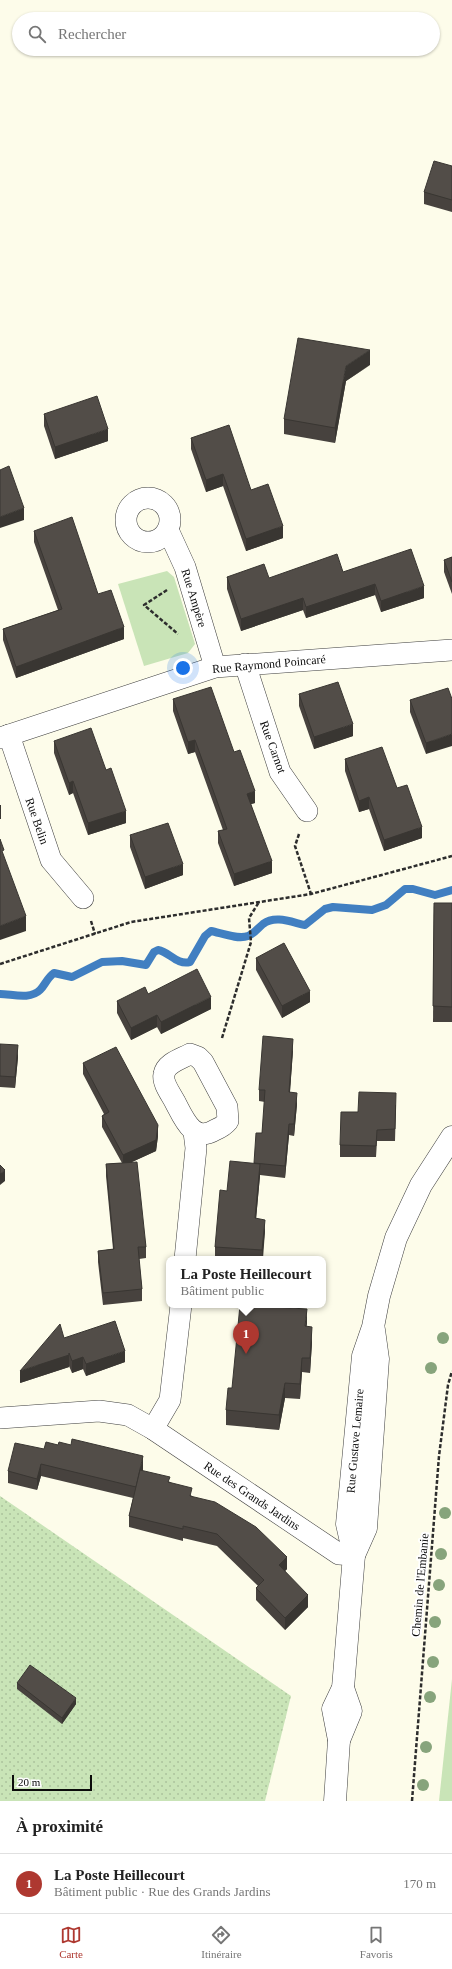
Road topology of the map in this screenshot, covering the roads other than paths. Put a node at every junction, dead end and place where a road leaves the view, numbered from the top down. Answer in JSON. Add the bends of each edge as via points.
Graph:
{"nodes":[{"id":1,"x":168,"y":530,"type":"dead end"},
{"id":2,"x":452,"y":650,"type":"edge"},
{"id":3,"x":212,"y":658,"type":"junction"},
{"id":4,"x":245,"y":664,"type":"junction"},
{"id":5,"x":4,"y":737,"type":"edge"},
{"id":6,"x":307,"y":811,"type":"road end"},
{"id":7,"x":83,"y":898,"type":"dead end"},
{"id":8,"x":194,"y":1132,"type":"dead end"},
{"id":9,"x":452,"y":1137,"type":"edge"},
{"id":10,"x":185,"y":1256,"type":"edge"},
{"id":11,"x":181,"y":1308,"type":"edge"},
{"id":12,"x":0,"y":1418,"type":"edge"},
{"id":13,"x":153,"y":1428,"type":"junction"},
{"id":14,"x":354,"y":1555,"type":"junction"},
{"id":15,"x":335,"y":1801,"type":"edge"}],
"edges":[{"from":1,"to":3,"type":"street","name":"Rue Ampère","via":[[188,577]]},
{"from":2,"to":4,"type":"street","name":"Rue Raymond Poincaré"},
{"from":3,"to":4,"type":"street","name":"Rue Raymond Poincaré"},
{"from":3,"to":5,"type":"street","name":"Rue Raymond Poincaré"},
{"from":4,"to":6,"type":"street","name":"Rue Carnot","via":[[280,772]]},
{"from":5,"to":7,"type":"street","name":"Rue Belin","via":[[50,860]]},
{"from":8,"to":10,"type":"street","via":[[196,1148]]},
{"from":9,"to":14,"type":"street","name":"Rue Gustave Lemaire","via":[[421,1185],[396,1238],[379,1296],[373,1327],[378,1359],[366,1528]]},
{"from":11,"to":13,"type":"street","via":[[170,1400]]},
{"from":12,"to":13,"type":"street","name":"Rue des Grands Jardins","via":[[99,1411],[134,1418]]},
{"from":13,"to":14,"type":"street","name":"Rue des Grands Jardins","via":[[339,1554]]},
{"from":14,"to":15,"type":"street","name":"Rue Gustave Lemaire","via":[[343,1688],[351,1711],[339,1740]]}]}
